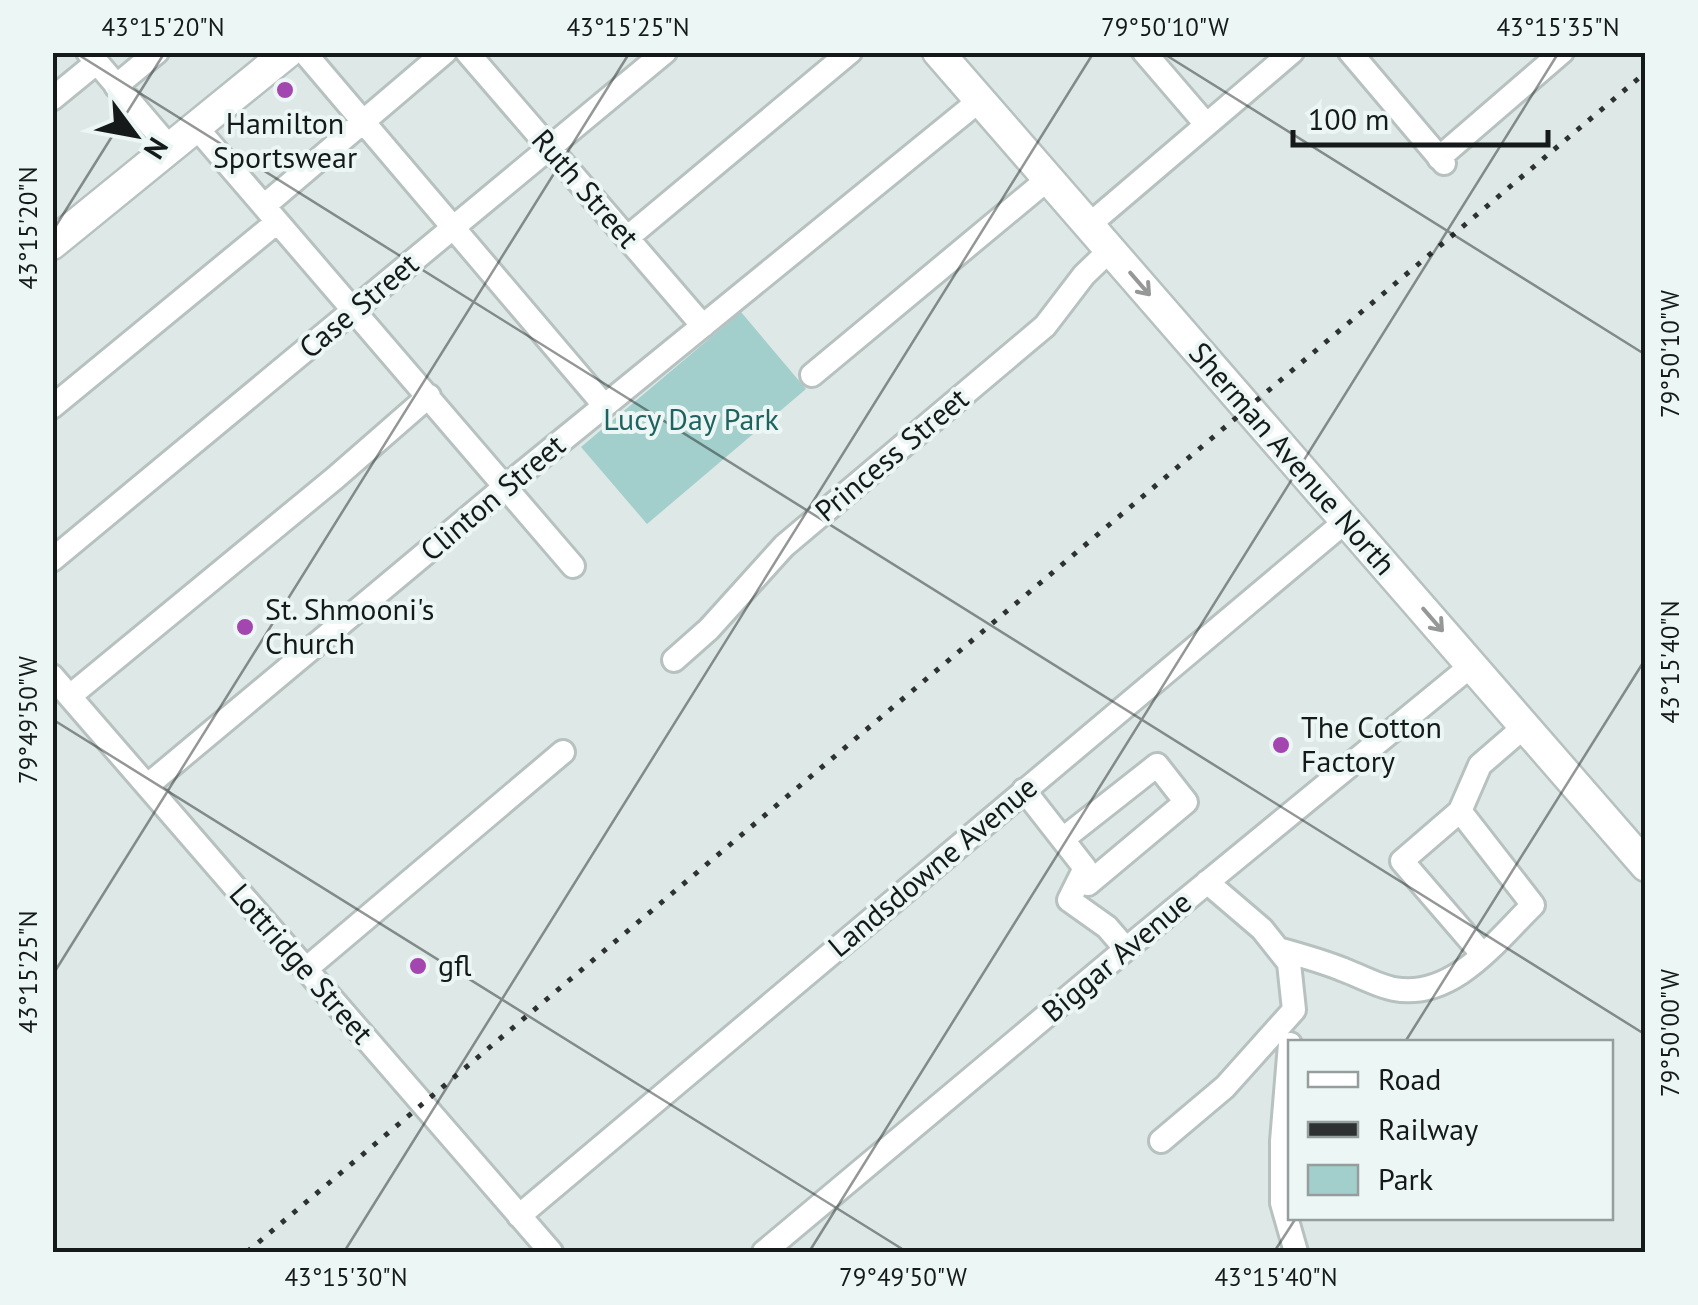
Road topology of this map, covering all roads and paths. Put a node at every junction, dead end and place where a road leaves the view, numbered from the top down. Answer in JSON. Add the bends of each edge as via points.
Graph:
{"nodes":[{"id":1,"x":157,"y":52,"type":"edge"},
{"id":2,"x":288,"y":52,"type":"edge"},
{"id":3,"x":304,"y":52,"type":"edge"},
{"id":4,"x":445,"y":52,"type":"edge"},
{"id":5,"x":665,"y":52,"type":"edge"},
{"id":6,"x":850,"y":52,"type":"edge"},
{"id":7,"x":938,"y":52,"type":"edge"},
{"id":8,"x":1144,"y":52,"type":"edge"},
{"id":9,"x":1292,"y":52,"type":"edge"},
{"id":10,"x":1350,"y":52,"type":"edge"},
{"id":11,"x":1556,"y":54,"type":"edge"},
{"id":12,"x":475,"y":55,"type":"edge"},
{"id":13,"x":92,"y":58,"type":"edge"},
{"id":14,"x":116,"y":86,"type":"junction"},
{"id":15,"x":52,"y":98,"type":"edge"},
{"id":16,"x":980,"y":100,"type":"junction"},
{"id":17,"x":362,"y":122,"type":"junction"},
{"id":18,"x":1205,"y":123,"type":"junction"},
{"id":19,"x":196,"y":126,"type":"junction"},
{"id":20,"x":170,"y":148,"type":"junction"},
{"id":21,"x":549,"y":148,"type":"junction"},
{"id":22,"x":1048,"y":179,"type":"junction"},
{"id":23,"x":271,"y":214,"type":"junction"},
{"id":24,"x":1088,"y":226,"type":"junction"},
{"id":25,"x":453,"y":228,"type":"junction"},
{"id":26,"x":627,"y":238,"type":"junction"},
{"id":27,"x":52,"y":244,"type":"edge"},
{"id":28,"x":1110,"y":250,"type":"junction"},
{"id":29,"x":354,"y":310,"type":"junction"},
{"id":30,"x":702,"y":326,"type":"junction"},
{"id":31,"x":812,"y":375,"type":"dead end"},
{"id":32,"x":429,"y":396,"type":"junction"},
{"id":33,"x":604,"y":405,"type":"junction"},
{"id":34,"x":52,"y":407,"type":"edge"},
{"id":35,"x":506,"y":486,"type":"junction"},
{"id":36,"x":1347,"y":520,"type":"junction"},
{"id":37,"x":52,"y":560,"type":"edge"},
{"id":38,"x":573,"y":566,"type":"dead end"},
{"id":39,"x":674,"y":660,"type":"dead end"},
{"id":40,"x":1472,"y":665,"type":"junction"},
{"id":41,"x":58,"y":685,"type":"edge"},
{"id":42,"x":1525,"y":726,"type":"junction"},
{"id":43,"x":563,"y":752,"type":"dead end"},
{"id":44,"x":148,"y":785,"type":"junction"},
{"id":45,"x":1024,"y":790,"type":"junction"},
{"id":46,"x":1460,"y":811,"type":"junction"},
{"id":47,"x":1063,"y":839,"type":"junction"},
{"id":48,"x":1646,"y":866,"type":"edge"},
{"id":49,"x":1078,"y":882,"type":"junction"},
{"id":50,"x":1207,"y":882,"type":"junction"},
{"id":51,"x":1278,"y":948,"type":"junction"},
{"id":52,"x":1126,"y":949,"type":"junction"},
{"id":53,"x":1482,"y":955,"type":"junction"},
{"id":54,"x":306,"y":969,"type":"junction"},
{"id":55,"x":1294,"y":1010,"type":"junction"},
{"id":56,"x":1290,"y":1040,"type":"edge"},
{"id":57,"x":1288,"y":1068,"type":"edge"},
{"id":58,"x":1161,"y":1141,"type":"dead end"},
{"id":59,"x":520,"y":1216,"type":"junction"},
{"id":60,"x":551,"y":1252,"type":"edge"},
{"id":61,"x":764,"y":1252,"type":"edge"},
{"id":62,"x":1296,"y":1252,"type":"edge"}],
"edges":[{"from":1,"to":14,"type":"street"},
{"from":2,"to":19,"type":"main road"},
{"from":3,"to":17,"type":"street"},
{"from":4,"to":17,"type":"street"},
{"from":5,"to":21,"type":"street","name":"Case Street"},
{"from":6,"to":26,"type":"street"},
{"from":7,"to":16,"type":"main road","name":"Sherman Avenue North"},
{"from":8,"to":18,"type":"street"},
{"from":9,"to":18,"type":"street"},
{"from":10,"to":11,"type":"street","via":[[1441,161]]},
{"from":12,"to":21,"type":"street","name":"Ruth Street"},
{"from":13,"to":14,"type":"street"},
{"from":13,"to":15,"type":"street"},
{"from":14,"to":20,"type":"street"},
{"from":16,"to":22,"type":"main road","name":"Sherman Avenue North"},
{"from":16,"to":30,"type":"street","name":"Clinton Street"},
{"from":17,"to":23,"type":"street"},
{"from":17,"to":25,"type":"street"},
{"from":18,"to":24,"type":"street"},
{"from":19,"to":20,"type":"main road"},
{"from":19,"to":23,"type":"street"},
{"from":20,"to":27,"type":"main road"},
{"from":21,"to":25,"type":"street","name":"Case Street"},
{"from":21,"to":26,"type":"street","name":"Ruth Street"},
{"from":22,"to":24,"type":"main road","name":"Sherman Avenue North"},
{"from":22,"to":31,"type":"street"},
{"from":23,"to":29,"type":"street"},
{"from":23,"to":34,"type":"street"},
{"from":24,"to":28,"type":"main road","name":"Sherman Avenue North"},
{"from":25,"to":29,"type":"street","name":"Case Street"},
{"from":25,"to":33,"type":"street"},
{"from":26,"to":30,"type":"street","name":"Ruth Street"},
{"from":28,"to":36,"type":"main road","name":"Sherman Avenue North","one_way":true},
{"from":28,"to":39,"type":"street","name":"Princess Street","via":[[1046,326],[784,546]]},
{"from":29,"to":32,"type":"street"},
{"from":29,"to":37,"type":"street","name":"Case Street"},
{"from":30,"to":33,"type":"street","name":"Clinton Street"},
{"from":32,"to":35,"type":"street"},
{"from":32,"to":41,"type":"street","via":[[335,478]]},
{"from":33,"to":35,"type":"street","name":"Clinton Street"},
{"from":35,"to":38,"type":"street"},
{"from":35,"to":44,"type":"street","name":"Clinton Street"},
{"from":36,"to":40,"type":"main road","name":"Sherman Avenue North","one_way":true},
{"from":36,"to":45,"type":"street","name":"Landsdowne Avenue"},
{"from":40,"to":42,"type":"main road","name":"Sherman Avenue North"},
{"from":40,"to":50,"type":"street","name":"Biggar Avenue"},
{"from":41,"to":44,"type":"street","name":"Lottridge Street"},
{"from":42,"to":46,"type":"street","via":[[1480,765]]},
{"from":42,"to":48,"type":"main road","name":"Sherman Avenue North"},
{"from":43,"to":54,"type":"street"},
{"from":44,"to":54,"type":"street","name":"Lottridge Street"},
{"from":45,"to":47,"type":"street"},
{"from":45,"to":59,"type":"street","name":"Landsdowne Avenue"},
{"from":46,"to":53,"type":"street","via":[[1533,904]]},
{"from":46,"to":53,"type":"street","via":[[1402,861]]},
{"from":47,"to":49,"type":"street","via":[[1085,868]]},
{"from":47,"to":49,"type":"street","via":[[1157,765],[1186,802],[1088,884]]},
{"from":49,"to":52,"type":"street","via":[[1069,900]]},
{"from":50,"to":51,"type":"street"},
{"from":50,"to":52,"type":"street","name":"Biggar Avenue"},
{"from":51,"to":53,"type":"street","via":[[1393,989],[1415,990],[1444,984]]},
{"from":51,"to":55,"type":"street","via":[[1289,964]]},
{"from":52,"to":61,"type":"street","name":"Biggar Avenue"},
{"from":54,"to":59,"type":"street","name":"Lottridge Street"},
{"from":55,"to":56,"type":"street"},
{"from":55,"to":58,"type":"street","via":[[1225,1087]]},
{"from":57,"to":62,"type":"street","via":[[1282,1203]]},
{"from":59,"to":60,"type":"street","name":"Lottridge Street"}]}
